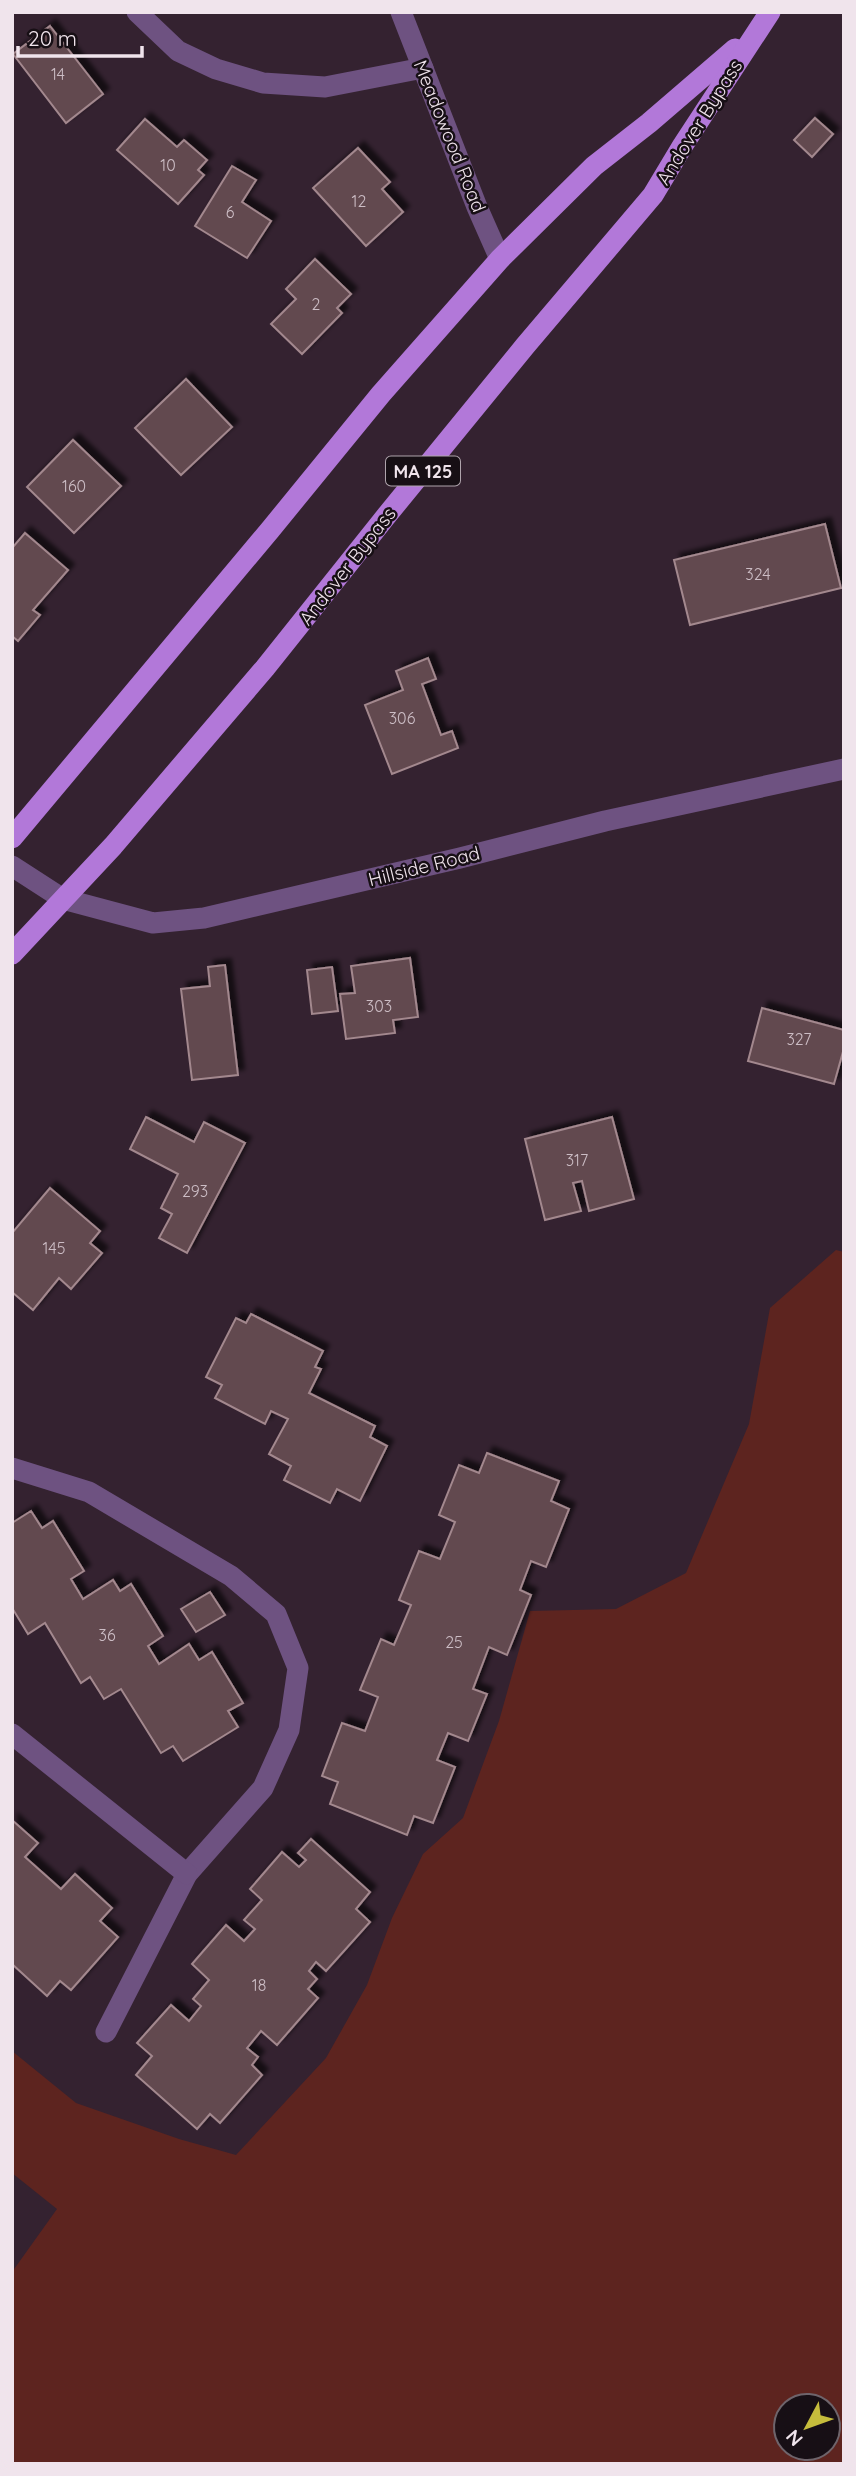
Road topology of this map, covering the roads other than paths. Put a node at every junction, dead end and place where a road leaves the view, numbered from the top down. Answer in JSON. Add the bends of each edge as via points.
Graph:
{"nodes":[{"id":1,"x":137,"y":12,"type":"edge"},
{"id":2,"x":401,"y":12,"type":"edge"},
{"id":3,"x":765,"y":19,"type":"edge"},
{"id":4,"x":423,"y":68,"type":"junction"},
{"id":5,"x":500,"y":259,"type":"junction"},
{"id":6,"x":844,"y":769,"type":"edge"},
{"id":7,"x":12,"y":838,"type":"edge"},
{"id":8,"x":12,"y":866,"type":"edge"},
{"id":9,"x":63,"y":899,"type":"junction"},
{"id":10,"x":12,"y":954,"type":"edge"},
{"id":11,"x":12,"y":1468,"type":"edge"},
{"id":12,"x":12,"y":1734,"type":"edge"},
{"id":13,"x":187,"y":1874,"type":"junction"},
{"id":14,"x":106,"y":2032,"type":"dead end"}],
"edges":[{"from":1,"to":4,"type":"street","via":[[178,51],[263,83],[325,87]]},
{"from":2,"to":4,"type":"street","name":"Meadowood Road"},
{"from":3,"to":5,"type":"main road","name":"Andover Bypass","number":"MA 125","via":[[659,115],[594,166]]},
{"from":3,"to":9,"type":"main road","name":"Andover Bypass","number":"MA 125","via":[[653,195],[525,345],[265,668]]},
{"from":4,"to":5,"type":"street","name":"Meadowood Road"},
{"from":5,"to":7,"type":"main road","name":"Andover Bypass","number":"MA 125","via":[[381,394]]},
{"from":6,"to":9,"type":"street","name":"Hillside Road","via":[[204,918],[153,923]]},
{"from":8,"to":9,"type":"street","name":"Hillside Road"},
{"from":9,"to":10,"type":"main road","name":"Andover Bypass","number":"MA 125"},
{"from":11,"to":13,"type":"street","via":[[89,1492],[231,1576],[276,1614],[298,1668],[289,1730],[262,1788]]},
{"from":12,"to":13,"type":"street"},
{"from":13,"to":14,"type":"street"}]}
